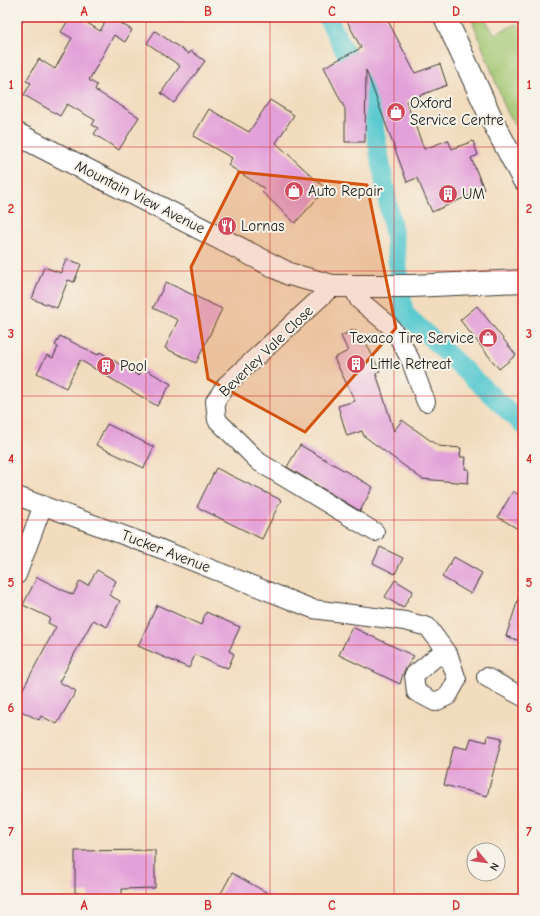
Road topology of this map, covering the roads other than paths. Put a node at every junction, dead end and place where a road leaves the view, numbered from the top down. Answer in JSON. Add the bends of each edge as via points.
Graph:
{"nodes":[{"id":1,"x":445,"y":17,"type":"edge"},
{"id":2,"x":17,"y":134,"type":"edge"},
{"id":3,"x":523,"y":178,"type":"edge"},
{"id":4,"x":523,"y":281,"type":"edge"},
{"id":5,"x":343,"y":286,"type":"junction"},
{"id":6,"x":426,"y":402,"type":"dead end"},
{"id":7,"x":17,"y":496,"type":"edge"},
{"id":8,"x":43,"y":505,"type":"junction"},
{"id":9,"x":375,"y":532,"type":"dead end"},
{"id":10,"x":17,"y":575,"type":"edge"},
{"id":11,"x":449,"y":656,"type":"dead end"},
{"id":12,"x":486,"y":676,"type":"dead end"},
{"id":13,"x":523,"y":697,"type":"edge"}],
"edges":[{"from":1,"to":3,"type":"main road","via":[[493,122]]},
{"from":2,"to":5,"type":"main road","name":"Mountain View Avenue","via":[[289,274]]},
{"from":4,"to":5,"type":"main road","name":"Mountain View Avenue"},
{"from":5,"to":6,"type":"street","via":[[388,325],[400,340]]},
{"from":5,"to":9,"type":"street","name":"Beverley Vale Close","via":[[227,384],[215,401],[216,420],[259,462]]},
{"from":7,"to":8,"type":"street","name":"Tucker Avenue"},
{"from":8,"to":10,"type":"street"},
{"from":8,"to":11,"type":"street","name":"Tucker Avenue","via":[[313,609],[405,621],[428,627]]},
{"from":12,"to":13,"type":"street"}]}
